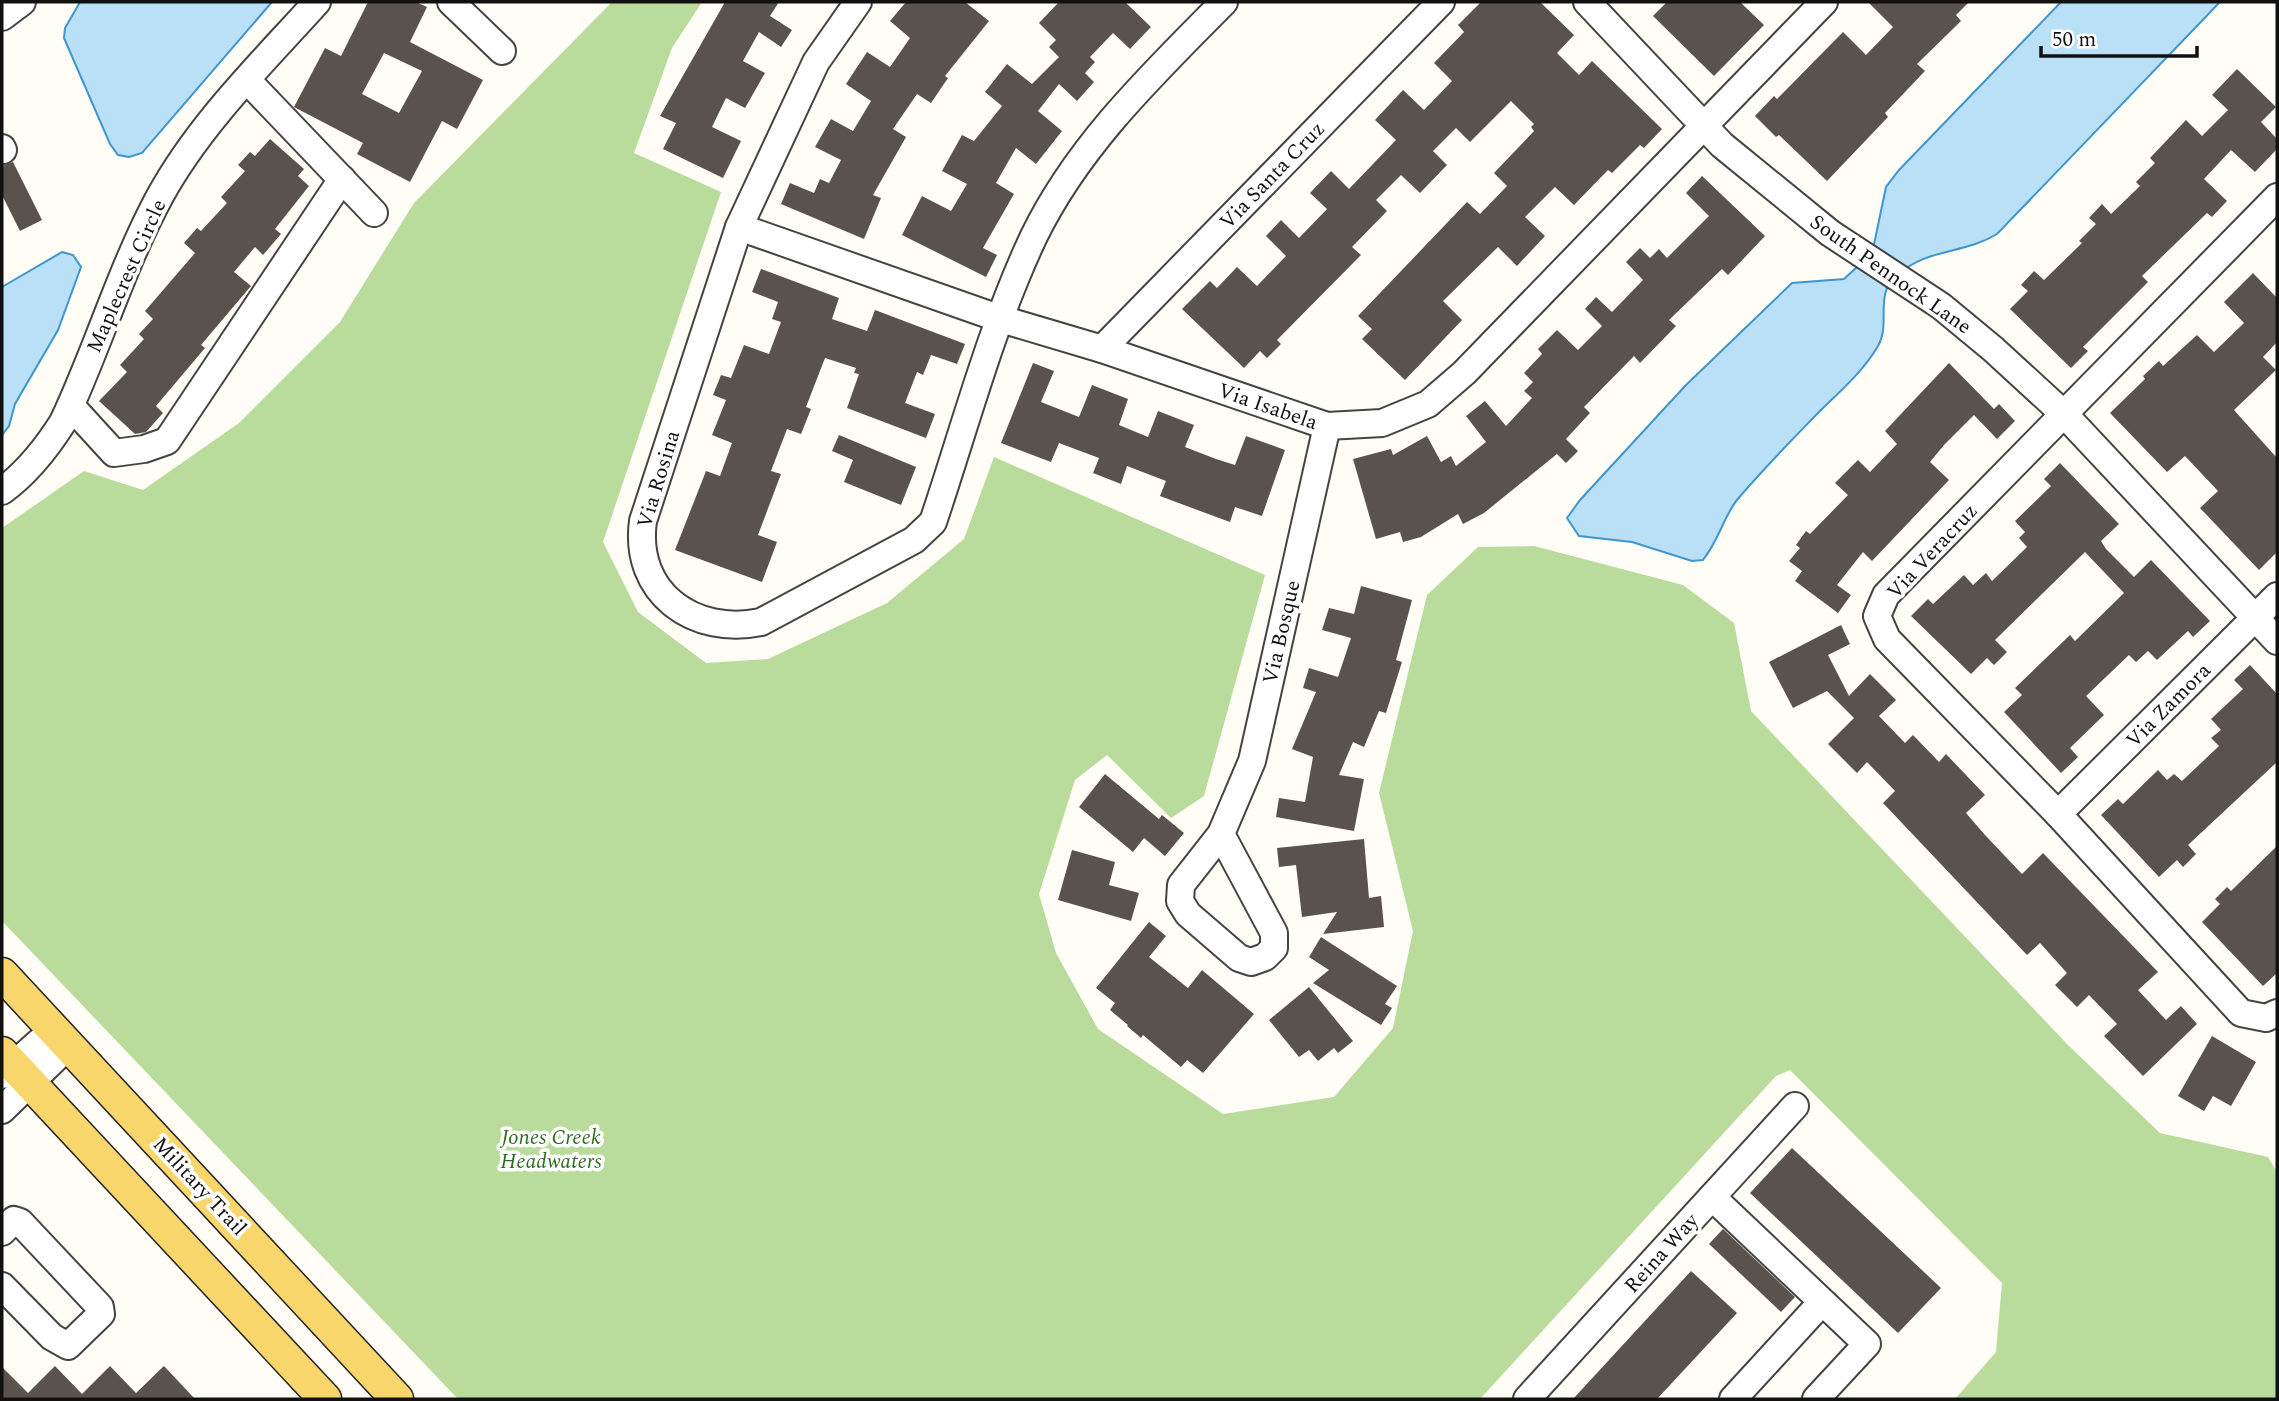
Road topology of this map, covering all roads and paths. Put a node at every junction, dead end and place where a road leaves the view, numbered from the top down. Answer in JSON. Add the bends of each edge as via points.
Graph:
{"nodes":[{"id":1,"x":22,"y":2,"type":"edge"},
{"id":2,"x":317,"y":2,"type":"edge"},
{"id":3,"x":451,"y":2,"type":"edge"},
{"id":4,"x":858,"y":2,"type":"edge"},
{"id":5,"x":1224,"y":2,"type":"edge"},
{"id":6,"x":1441,"y":2,"type":"edge"},
{"id":7,"x":1587,"y":2,"type":"edge"},
{"id":8,"x":1824,"y":2,"type":"edge"},
{"id":9,"x":2,"y":17,"type":"edge"},
{"id":10,"x":502,"y":51,"type":"dead end"},
{"id":11,"x":247,"y":79,"type":"junction"},
{"id":12,"x":1703,"y":125,"type":"junction"},
{"id":13,"x":342,"y":179,"type":"junction"},
{"id":14,"x":2277,"y":197,"type":"edge"},
{"id":15,"x":374,"y":213,"type":"dead end"},
{"id":16,"x":739,"y":227,"type":"junction"},
{"id":17,"x":1001,"y":319,"type":"junction"},
{"id":18,"x":1102,"y":349,"type":"junction"},
{"id":19,"x":71,"y":406,"type":"junction"},
{"id":20,"x":2065,"y":415,"type":"junction"},
{"id":21,"x":1327,"y":426,"type":"junction"},
{"id":22,"x":2,"y":491,"type":"edge"},
{"id":23,"x":2277,"y":596,"type":"edge"},
{"id":24,"x":2256,"y":618,"type":"junction"},
{"id":25,"x":2277,"y":641,"type":"edge"},
{"id":26,"x":2058,"y":814,"type":"junction"},
{"id":27,"x":1221,"y":834,"type":"junction"},
{"id":28,"x":2,"y":974,"type":"edge"},
{"id":29,"x":2277,"y":1013,"type":"edge"},
{"id":30,"x":61,"y":1037,"type":"junction"},
{"id":31,"x":12,"y":1069,"type":"edge"},
{"id":32,"x":1795,"y":1106,"type":"dead end"},
{"id":33,"x":2,"y":1110,"type":"edge"},
{"id":34,"x":1712,"y":1197,"type":"junction"},
{"id":35,"x":2,"y":1232,"type":"edge"},
{"id":36,"x":2,"y":1286,"type":"edge"},
{"id":37,"x":1822,"y":1302,"type":"junction"},
{"id":38,"x":325,"y":1399,"type":"edge"},
{"id":39,"x":397,"y":1399,"type":"edge"},
{"id":40,"x":1527,"y":1399,"type":"edge"},
{"id":41,"x":1733,"y":1399,"type":"edge"},
{"id":42,"x":1816,"y":1399,"type":"edge"}],
"edges":[{"from":1,"to":9,"type":"street"},
{"from":2,"to":11,"type":"street","name":"Maplecrest Circle"},
{"from":3,"to":10,"type":"street"},
{"from":4,"to":16,"type":"street","name":"Via Rosina","via":[[816,62]]},
{"from":5,"to":17,"type":"street","via":[[1114,114],[1065,183],[1034,236]]},
{"from":6,"to":18,"type":"street","name":"Via Santa Cruz"},
{"from":7,"to":12,"type":"street","name":"South Pennock Lane"},
{"from":8,"to":12,"type":"street","name":"Via Isabela"},
{"from":11,"to":13,"type":"street"},
{"from":11,"to":19,"type":"street","name":"Maplecrest Circle","via":[[212,120],[161,196],[134,248]]},
{"from":12,"to":20,"type":"street","name":"South Pennock Lane","via":[[1830,233],[1941,306]]},
{"from":12,"to":21,"type":"street","name":"Via Isabela","via":[[1464,373],[1428,404],[1381,423]]},
{"from":13,"to":15,"type":"street"},
{"from":13,"to":19,"type":"street","via":[[167,441],[114,453]]},
{"from":14,"to":20,"type":"street","name":"Via Veracruz"},
{"from":16,"to":17,"type":"street","name":"Via Isabela"},
{"from":16,"to":17,"type":"street","name":"Via Rosina","via":[[643,521],[640,544],[653,580],[679,609],[708,624],[738,627],[761,622],[914,540],[933,522]]},
{"from":17,"to":18,"type":"street","name":"Via Isabela"},
{"from":18,"to":21,"type":"street","name":"Via Isabela"},
{"from":19,"to":22,"type":"street","name":"Maplecrest Circle","via":[[47,447]]},
{"from":20,"to":24,"type":"street","name":"South Pennock Lane"},
{"from":20,"to":26,"type":"street","name":"Via Veracruz","via":[[1886,595],[1877,616],[1886,639]]},
{"from":21,"to":27,"type":"street","name":"Via Bosque","via":[[1252,761]]},
{"from":23,"to":24,"type":"street","name":"Via Zamora"},
{"from":24,"to":25,"type":"street","name":"South Pennock Lane"},
{"from":24,"to":26,"type":"street","name":"Via Zamora"},
{"from":26,"to":29,"type":"street","name":"Via Veracruz","via":[[2241,1013],[2266,1018]]},
{"from":27,"to":27,"type":"street","name":"Via Bosque","via":[[1181,885],[1180,901],[1188,914],[1239,958],[1251,962],[1274,948],[1274,933]]},
{"from":28,"to":30,"type":"main road","name":"Military Trail"},
{"from":30,"to":31,"type":"street"},
{"from":30,"to":39,"type":"main road","name":"Military Trail"},
{"from":31,"to":33,"type":"street"},
{"from":31,"to":38,"type":"main road"},
{"from":32,"to":34,"type":"street","name":"Reina Way"},
{"from":34,"to":37,"type":"street"},
{"from":34,"to":40,"type":"street","name":"Reina Way"},
{"from":35,"to":36,"type":"street","via":[[14,1220],[20,1222],[100,1307],[101,1314],[68,1346],[52,1337]]},
{"from":37,"to":41,"type":"street"},
{"from":37,"to":42,"type":"street","via":[[1867,1344]]}]}
